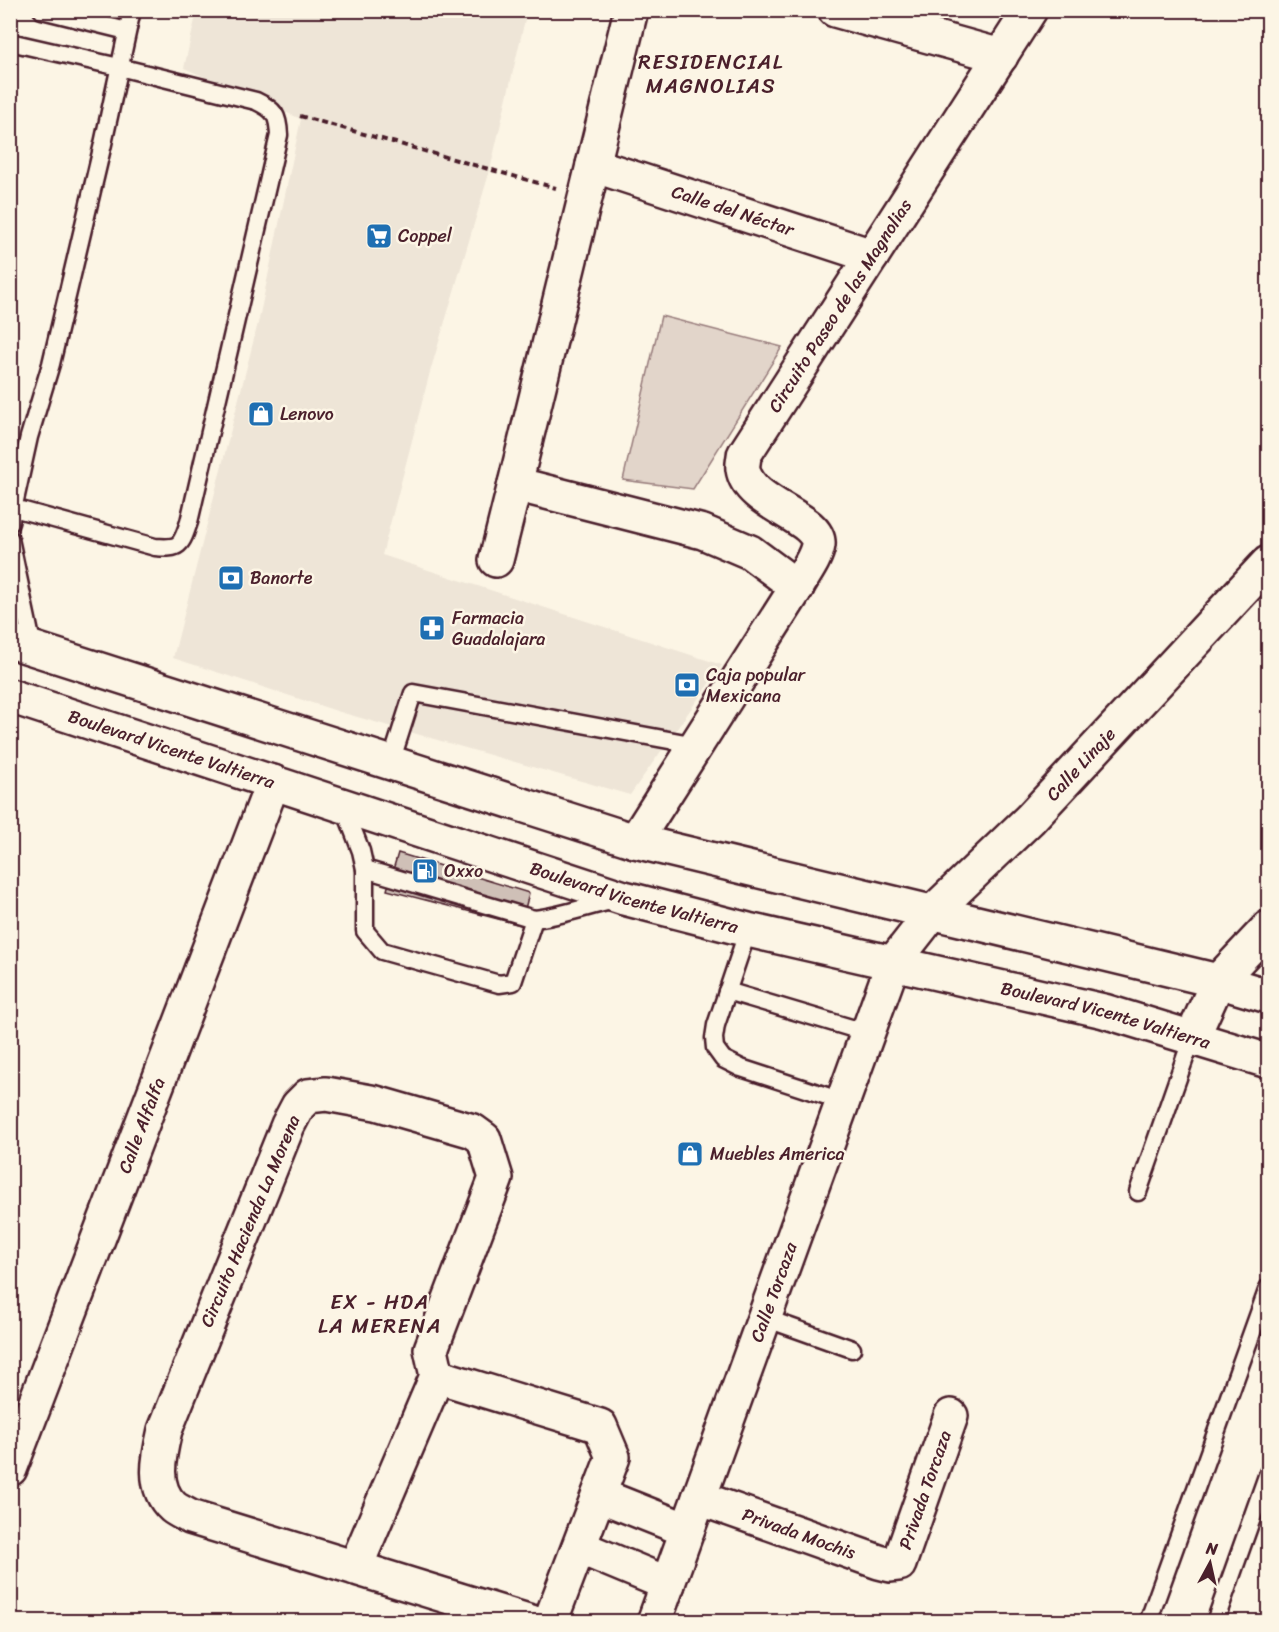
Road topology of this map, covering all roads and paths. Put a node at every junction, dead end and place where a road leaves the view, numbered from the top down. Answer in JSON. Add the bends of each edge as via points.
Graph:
{"nodes":[{"id":1,"x":42,"y":10,"type":"edge"},
{"id":2,"x":132,"y":10,"type":"edge"},
{"id":3,"x":631,"y":10,"type":"edge"},
{"id":4,"x":835,"y":10,"type":"edge"},
{"id":5,"x":1030,"y":10,"type":"edge"},
{"id":6,"x":127,"y":31,"type":"junction"},
{"id":7,"x":10,"y":42,"type":"edge"},
{"id":8,"x":1001,"y":56,"type":"junction"},
{"id":9,"x":119,"y":67,"type":"junction"},
{"id":10,"x":269,"y":108,"type":"junction"},
{"id":11,"x":593,"y":165,"type":"junction"},
{"id":12,"x":585,"y":196,"type":"junction"},
{"id":13,"x":872,"y":256,"type":"junction"},
{"id":14,"x":515,"y":484,"type":"junction"},
{"id":15,"x":12,"y":512,"type":"edge"},
{"id":16,"x":10,"y":539,"type":"edge"},
{"id":17,"x":496,"y":560,"type":"dead end"},
{"id":18,"x":1269,"y":563,"type":"edge"},
{"id":19,"x":797,"y":587,"type":"junction"},
{"id":20,"x":22,"y":644,"type":"edge"},
{"id":21,"x":10,"y":696,"type":"edge"},
{"id":22,"x":696,"y":745,"type":"junction"},
{"id":23,"x":392,"y":762,"type":"junction"},
{"id":24,"x":273,"y":782,"type":"junction"},
{"id":25,"x":344,"y":806,"type":"junction"},
{"id":26,"x":635,"y":841,"type":"junction"},
{"id":27,"x":365,"y":869,"type":"junction"},
{"id":28,"x":624,"y":898,"type":"junction"},
{"id":29,"x":933,"y":912,"type":"junction"},
{"id":30,"x":534,"y":919,"type":"junction"},
{"id":31,"x":1269,"y":928,"type":"edge"},
{"id":32,"x":748,"y":930,"type":"junction"},
{"id":33,"x":893,"y":963,"type":"junction"},
{"id":34,"x":1218,"y":981,"type":"junction"},
{"id":35,"x":728,"y":991,"type":"junction"},
{"id":36,"x":1269,"y":996,"type":"edge"},
{"id":37,"x":868,"y":1034,"type":"junction"},
{"id":38,"x":1192,"y":1038,"type":"junction"},
{"id":39,"x":1269,"y":1062,"type":"edge"},
{"id":40,"x":842,"y":1101,"type":"dead end"},
{"id":41,"x":1138,"y":1192,"type":"dead end"},
{"id":42,"x":1269,"y":1288,"type":"edge"},
{"id":43,"x":765,"y":1318,"type":"junction"},
{"id":44,"x":852,"y":1349,"type":"dead end"},
{"id":45,"x":436,"y":1376,"type":"junction"},
{"id":46,"x":951,"y":1416,"type":"dead end"},
{"id":47,"x":10,"y":1469,"type":"edge"},
{"id":48,"x":1269,"y":1473,"type":"edge"},
{"id":49,"x":599,"y":1495,"type":"junction"},
{"id":50,"x":699,"y":1498,"type":"junction"},
{"id":51,"x":687,"y":1530,"type":"junction"},
{"id":52,"x":579,"y":1547,"type":"junction"},
{"id":53,"x":899,"y":1564,"type":"joint"},
{"id":54,"x":355,"y":1568,"type":"junction"},
{"id":55,"x":668,"y":1584,"type":"junction"},
{"id":56,"x":531,"y":1622,"type":"edge"},
{"id":57,"x":550,"y":1622,"type":"edge"},
{"id":58,"x":654,"y":1622,"type":"edge"},
{"id":59,"x":1148,"y":1622,"type":"edge"},
{"id":60,"x":1215,"y":1622,"type":"edge"}],
"edges":[{"from":1,"to":6,"type":"lane"},
{"from":2,"to":6,"type":"lane"},
{"from":3,"to":11,"type":"street"},
{"from":4,"to":8,"type":"street"},
{"from":5,"to":8,"type":"street","name":"Circuito Paseo de las Magnolias"},
{"from":6,"to":9,"type":"lane"},
{"from":7,"to":9,"type":"lane"},
{"from":8,"to":13,"type":"street","name":"Circuito Paseo de las Magnolias"},
{"from":9,"to":10,"type":"lane","via":[[256,101]]},
{"from":9,"to":15,"type":"lane","via":[[51,364]]},
{"from":10,"to":12,"type":"path"},
{"from":10,"to":15,"type":"lane","via":[[278,119],[279,135],[184,539],[179,546],[155,547]]},
{"from":11,"to":12,"type":"street"},
{"from":11,"to":13,"type":"street","name":"Calle del Néctar"},
{"from":12,"to":14,"type":"street"},
{"from":13,"to":19,"type":"street","name":"Circuito Paseo de las Magnolias","via":[[744,455],[743,469],[762,497],[811,527],[817,536],[815,554]]},
{"from":14,"to":17,"type":"street"},
{"from":14,"to":19,"type":"street","via":[[703,532],[750,552]]},
{"from":16,"to":20,"type":"lane"},
{"from":18,"to":29,"type":"street","name":"Calle Linaje","via":[[1030,819]]},
{"from":19,"to":22,"type":"street","name":"Circuito Paseo de las Magnolias"},
{"from":20,"to":23,"type":"street"},
{"from":21,"to":24,"type":"street","name":"Boulevard Vicente Valtierra"},
{"from":22,"to":23,"type":"lane","via":[[413,693]]},
{"from":22,"to":26,"type":"street","name":"Circuito Paseo de las Magnolias"},
{"from":23,"to":26,"type":"street"},
{"from":24,"to":25,"type":"street","name":"Boulevard Vicente Valtierra"},
{"from":24,"to":47,"type":"street","name":"Calle Alfalfa"},
{"from":25,"to":27,"type":"lane"},
{"from":25,"to":28,"type":"street","name":"Boulevard Vicente Valtierra"},
{"from":26,"to":29,"type":"street"},
{"from":27,"to":30,"type":"lane"},
{"from":27,"to":30,"type":"lane","via":[[365,931],[382,951],[499,984],[513,982]]},
{"from":28,"to":30,"type":"lane"},
{"from":28,"to":32,"type":"street","name":"Boulevard Vicente Valtierra"},
{"from":29,"to":33,"type":"street","name":"Calle Linaje"},
{"from":29,"to":34,"type":"street"},
{"from":31,"to":34,"type":"street"},
{"from":32,"to":33,"type":"street","name":"Boulevard Vicente Valtierra"},
{"from":32,"to":35,"type":"lane"},
{"from":33,"to":37,"type":"street","name":"Calle Torcaza"},
{"from":33,"to":38,"type":"street","name":"Boulevard Vicente Valtierra","via":[[1104,1011]]},
{"from":34,"to":36,"type":"street"},
{"from":34,"to":38,"type":"street"},
{"from":35,"to":37,"type":"lane"},
{"from":35,"to":40,"type":"lane","via":[[714,1038],[723,1059]]},
{"from":37,"to":43,"type":"street","name":"Calle Torcaza"},
{"from":38,"to":39,"type":"street","name":"Boulevard Vicente Valtierra"},
{"from":38,"to":41,"type":"lane"},
{"from":42,"to":59,"type":"lane"},
{"from":43,"to":44,"type":"lane"},
{"from":43,"to":50,"type":"street","name":"Calle Torcaza"},
{"from":45,"to":49,"type":"street","via":[[600,1426],[613,1457]]},
{"from":45,"to":54,"type":"street"},
{"from":45,"to":54,"type":"street","name":"Circuito Hacienda La Morena","via":[[431,1349],[496,1178],[484,1139],[461,1127],[376,1103],[326,1094],[308,1096],[288,1125],[165,1430],[159,1485],[173,1507],[190,1517]]},
{"from":46,"to":53,"type":"street","name":"Privada Torcaza"},
{"from":48,"to":60,"type":"lane"},
{"from":49,"to":51,"type":"street"},
{"from":49,"to":52,"type":"street"},
{"from":50,"to":51,"type":"street","name":"Calle Torcaza"},
{"from":50,"to":53,"type":"street","name":"Privada Mochis","via":[[879,1562]]},
{"from":51,"to":55,"type":"street","name":"Calle Torcaza"},
{"from":52,"to":55,"type":"street"},
{"from":52,"to":57,"type":"street"},
{"from":54,"to":56,"type":"street","name":"Circuito Hacienda La Morena"},
{"from":55,"to":58,"type":"street","name":"Calle Torcaza"}]}
